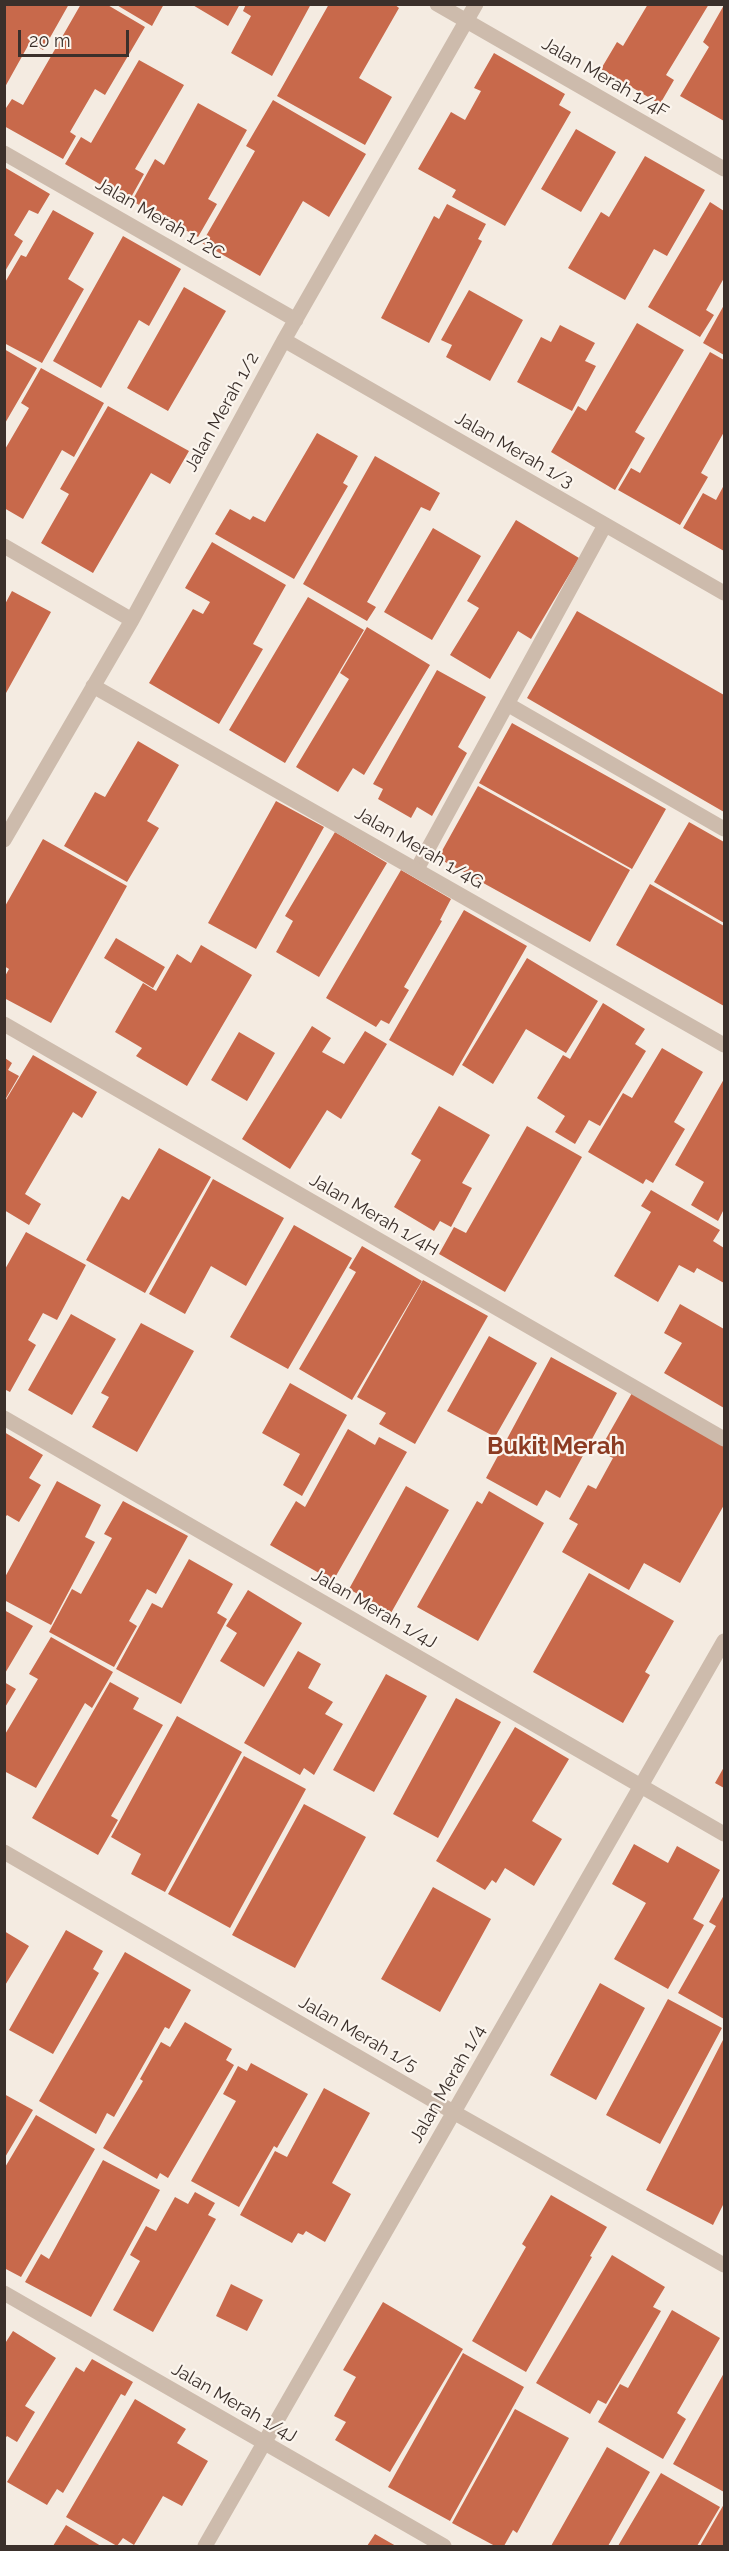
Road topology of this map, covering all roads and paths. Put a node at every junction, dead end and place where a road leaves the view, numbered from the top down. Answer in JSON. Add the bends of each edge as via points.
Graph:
{"nodes":[{"id":1,"x":437,"y":4,"type":"edge"},
{"id":2,"x":476,"y":4,"type":"edge"},
{"id":3,"x":466,"y":21,"type":"junction"},
{"id":4,"x":4,"y":153,"type":"edge"},
{"id":5,"x":724,"y":169,"type":"edge"},
{"id":6,"x":296,"y":320,"type":"junction"},
{"id":7,"x":284,"y":340,"type":"junction"},
{"id":8,"x":605,"y":525,"type":"junction"},
{"id":9,"x":4,"y":546,"type":"edge"},
{"id":10,"x":724,"y":593,"type":"edge"},
{"id":11,"x":132,"y":620,"type":"junction"},
{"id":12,"x":93,"y":686,"type":"junction"},
{"id":13,"x":507,"y":704,"type":"junction"},
{"id":14,"x":724,"y":829,"type":"edge"},
{"id":15,"x":4,"y":840,"type":"edge"},
{"id":16,"x":417,"y":869,"type":"junction"},
{"id":17,"x":4,"y":1024,"type":"edge"},
{"id":18,"x":724,"y":1045,"type":"edge"},
{"id":19,"x":4,"y":1418,"type":"edge"},
{"id":20,"x":724,"y":1439,"type":"edge"},
{"id":21,"x":724,"y":1641,"type":"edge"},
{"id":22,"x":642,"y":1786,"type":"junction"},
{"id":23,"x":724,"y":1834,"type":"edge"},
{"id":24,"x":4,"y":1852,"type":"edge"},
{"id":25,"x":454,"y":2113,"type":"junction"},
{"id":26,"x":724,"y":2265,"type":"edge"},
{"id":27,"x":4,"y":2293,"type":"edge"},
{"id":28,"x":264,"y":2443,"type":"junction"},
{"id":29,"x":205,"y":2547,"type":"edge"},
{"id":30,"x":444,"y":2547,"type":"edge"}],
"edges":[{"from":1,"to":3,"type":"street","name":"Jalan Merah 1/4F"},
{"from":2,"to":3,"type":"street","name":"Jalan Merah 1/2"},
{"from":3,"to":5,"type":"street","name":"Jalan Merah 1/4F"},
{"from":3,"to":6,"type":"street","name":"Jalan Merah 1/2"},
{"from":4,"to":6,"type":"street","name":"Jalan Merah 1/2C"},
{"from":6,"to":7,"type":"street","name":"Jalan Merah 1/2"},
{"from":7,"to":8,"type":"street","name":"Jalan Merah 1/3"},
{"from":7,"to":11,"type":"street","name":"Jalan Merah 1/2"},
{"from":8,"to":10,"type":"street","name":"Jalan Merah 1/3"},
{"from":8,"to":13,"type":"street"},
{"from":9,"to":11,"type":"street"},
{"from":11,"to":12,"type":"street","name":"Jalan Merah 1/2"},
{"from":12,"to":15,"type":"street","name":"Jalan Merah 1/2"},
{"from":12,"to":16,"type":"street","name":"Jalan Merah 1/4G"},
{"from":13,"to":14,"type":"street"},
{"from":13,"to":16,"type":"street"},
{"from":16,"to":18,"type":"street","name":"Jalan Merah 1/4G"},
{"from":17,"to":20,"type":"street","name":"Jalan Merah 1/4H"},
{"from":19,"to":22,"type":"street","name":"Jalan Merah 1/4J"},
{"from":21,"to":22,"type":"street","name":"Jalan Merah 1/4"},
{"from":22,"to":23,"type":"street","name":"Jalan Merah 1/4J"},
{"from":22,"to":25,"type":"street","name":"Jalan Merah 1/4"},
{"from":24,"to":25,"type":"street","name":"Jalan Merah 1/5"},
{"from":25,"to":26,"type":"street","name":"Jalan Merah 1/5"},
{"from":25,"to":28,"type":"street","name":"Jalan Merah 1/4"},
{"from":27,"to":28,"type":"street","name":"Jalan Merah 1/4J"},
{"from":28,"to":29,"type":"street","name":"Jalan Merah 1/4"},
{"from":28,"to":30,"type":"street","name":"Jalan Merah 1/4J"}]}
